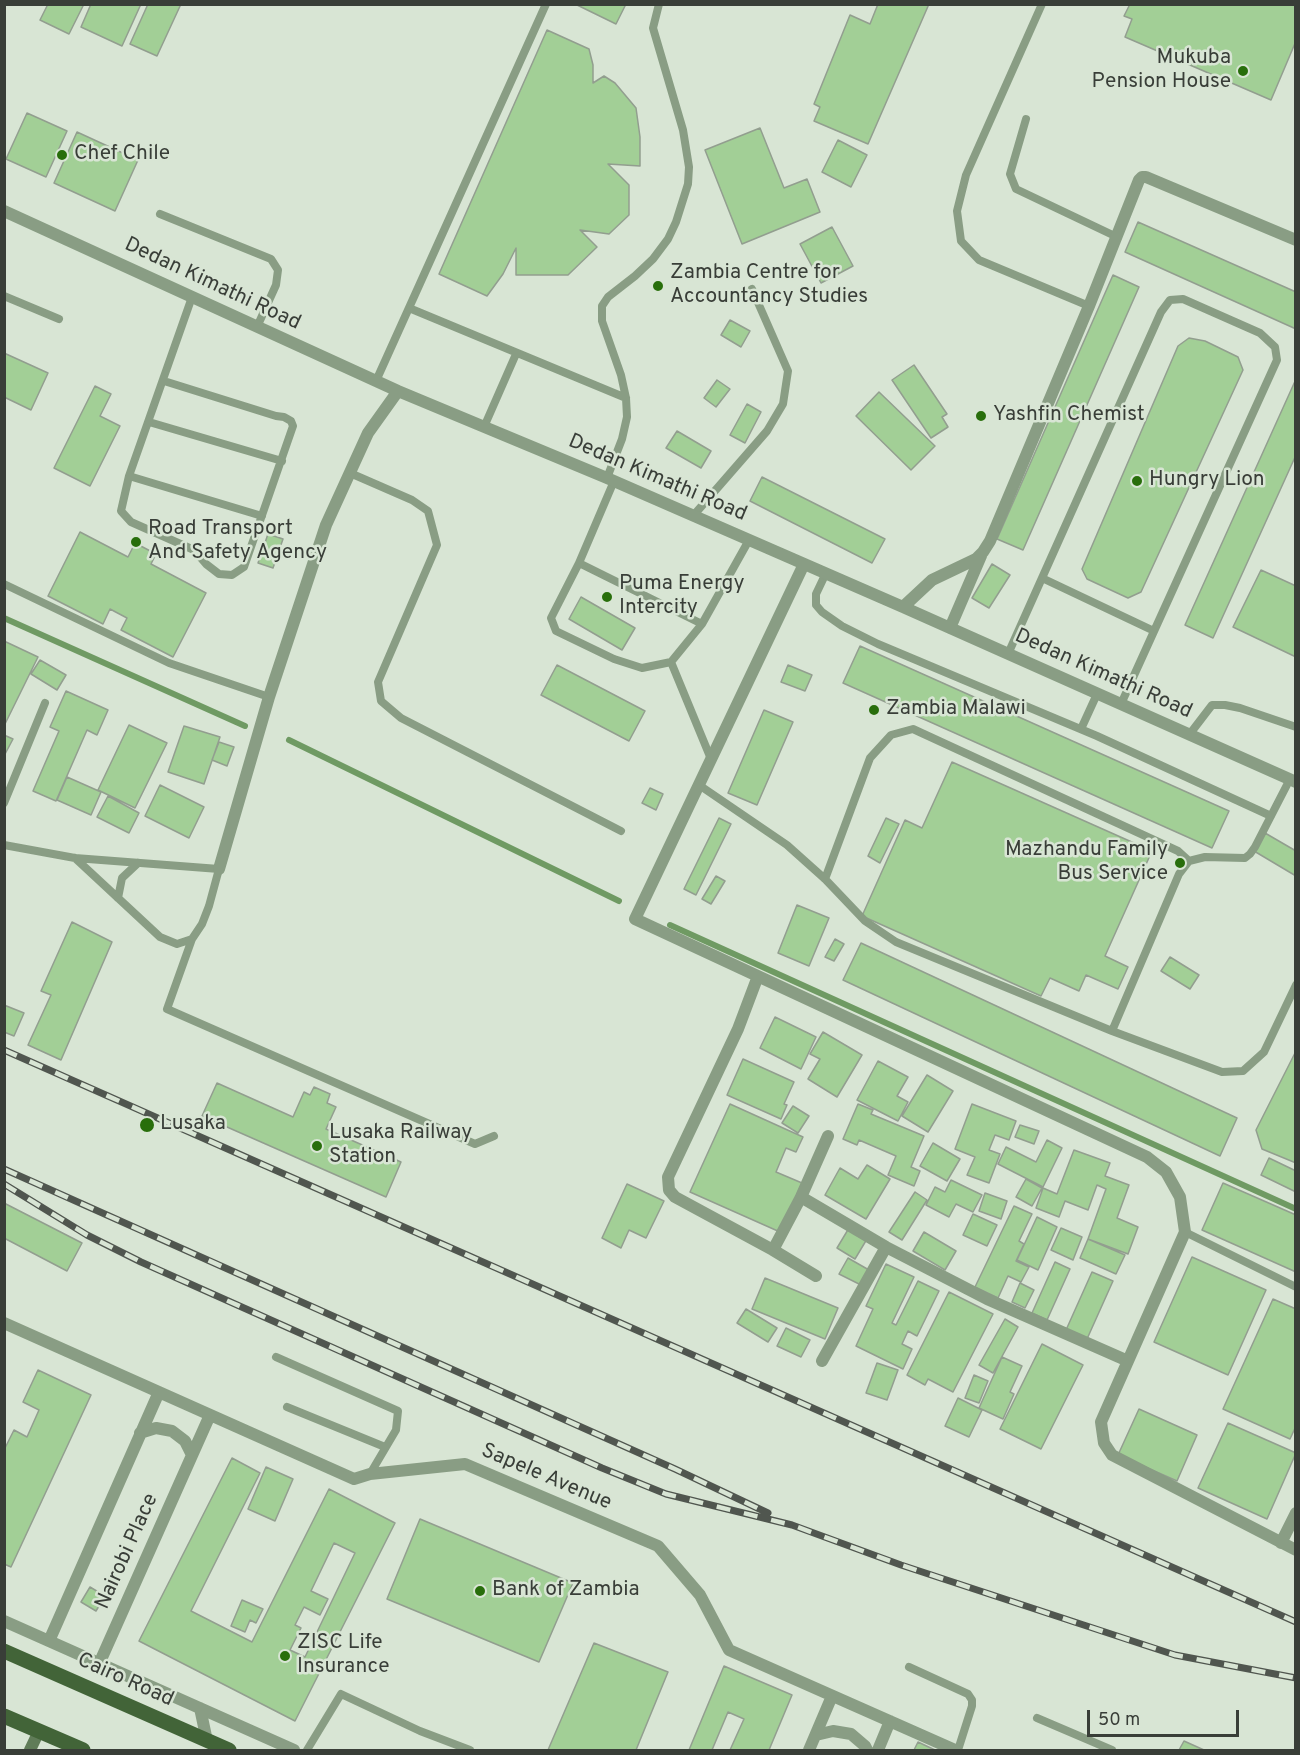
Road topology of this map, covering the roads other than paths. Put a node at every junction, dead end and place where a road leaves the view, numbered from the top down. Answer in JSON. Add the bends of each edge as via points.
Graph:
{"nodes":[{"id":1,"x":546,"y":4,"type":"edge"},
{"id":2,"x":659,"y":4,"type":"edge"},
{"id":3,"x":1042,"y":4,"type":"edge"},
{"id":4,"x":1026,"y":119,"type":"dead end"},
{"id":5,"x":4,"y":211,"type":"edge"},
{"id":6,"x":160,"y":214,"type":"dead end"},
{"id":7,"x":1117,"y":237,"type":"junction"},
{"id":8,"x":1296,"y":240,"type":"edge"},
{"id":9,"x":752,"y":289,"type":"dead end"},
{"id":10,"x":4,"y":296,"type":"edge"},
{"id":11,"x":192,"y":297,"type":"junction"},
{"id":12,"x":1089,"y":306,"type":"junction"},
{"id":13,"x":409,"y":308,"type":"junction"},
{"id":14,"x":59,"y":319,"type":"dead end"},
{"id":15,"x":257,"y":327,"type":"junction"},
{"id":16,"x":516,"y":354,"type":"junction"},
{"id":17,"x":164,"y":381,"type":"junction"},
{"id":18,"x":376,"y":381,"type":"junction"},
{"id":19,"x":398,"y":391,"type":"junction"},
{"id":20,"x":626,"y":398,"type":"junction"},
{"id":21,"x":149,"y":422,"type":"junction"},
{"id":22,"x":484,"y":427,"type":"junction"},
{"id":23,"x":282,"y":461,"type":"junction"},
{"id":24,"x":350,"y":473,"type":"junction"},
{"id":25,"x":129,"y":476,"type":"junction"},
{"id":26,"x":610,"y":480,"type":"junction"},
{"id":27,"x":262,"y":516,"type":"junction"},
{"id":28,"x":693,"y":516,"type":"junction"},
{"id":29,"x":749,"y":540,"type":"junction"},
{"id":30,"x":983,"y":552,"type":"junction"},
{"id":31,"x":579,"y":562,"type":"junction"},
{"id":32,"x":804,"y":564,"type":"junction"},
{"id":33,"x":826,"y":573,"type":"junction"},
{"id":34,"x":1042,"y":578,"type":"junction"},
{"id":35,"x":4,"y":584,"type":"edge"},
{"id":36,"x":903,"y":607,"type":"junction"},
{"id":37,"x":702,"y":624,"type":"junction"},
{"id":38,"x":950,"y":628,"type":"junction"},
{"id":39,"x":1154,"y":631,"type":"junction"},
{"id":40,"x":1008,"y":654,"type":"junction"},
{"id":41,"x":671,"y":662,"type":"junction"},
{"id":42,"x":1097,"y":694,"type":"junction"},
{"id":43,"x":269,"y":697,"type":"junction"},
{"id":44,"x":45,"y":703,"type":"dead end"},
{"id":45,"x":1121,"y":704,"type":"junction"},
{"id":46,"x":1296,"y":727,"type":"edge"},
{"id":47,"x":1081,"y":729,"type":"junction"},
{"id":48,"x":1189,"y":735,"type":"junction"},
{"id":49,"x":711,"y":759,"type":"junction"},
{"id":50,"x":1293,"y":781,"type":"edge"},
{"id":51,"x":699,"y":785,"type":"junction"},
{"id":52,"x":4,"y":803,"type":"edge"},
{"id":53,"x":1271,"y":816,"type":"junction"},
{"id":54,"x":621,"y":831,"type":"dead end"},
{"id":55,"x":4,"y":844,"type":"edge"},
{"id":56,"x":75,"y":858,"type":"junction"},
{"id":57,"x":1189,"y":861,"type":"junction"},
{"id":58,"x":138,"y":863,"type":"junction"},
{"id":59,"x":219,"y":869,"type":"junction"},
{"id":60,"x":825,"y":879,"type":"junction"},
{"id":61,"x":118,"y":898,"type":"junction"},
{"id":62,"x":192,"y":939,"type":"junction"},
{"id":63,"x":758,"y":976,"type":"junction"},
{"id":64,"x":1296,"y":986,"type":"edge"},
{"id":65,"x":1112,"y":1031,"type":"junction"},
{"id":66,"x":494,"y":1136,"type":"dead end"},
{"id":67,"x":828,"y":1136,"type":"dead end"},
{"id":68,"x":801,"y":1197,"type":"junction"},
{"id":69,"x":1185,"y":1232,"type":"junction"},
{"id":70,"x":886,"y":1247,"type":"junction"},
{"id":71,"x":773,"y":1250,"type":"junction"},
{"id":72,"x":816,"y":1276,"type":"dead end"},
{"id":73,"x":1296,"y":1287,"type":"edge"},
{"id":74,"x":4,"y":1323,"type":"edge"},
{"id":75,"x":276,"y":1357,"type":"dead end"},
{"id":76,"x":822,"y":1361,"type":"dead end"},
{"id":77,"x":1128,"y":1361,"type":"junction"},
{"id":78,"x":159,"y":1392,"type":"junction"},
{"id":79,"x":287,"y":1407,"type":"dead end"},
{"id":80,"x":210,"y":1414,"type":"junction"},
{"id":81,"x":140,"y":1433,"type":"junction"},
{"id":82,"x":385,"y":1447,"type":"junction"},
{"id":83,"x":192,"y":1455,"type":"junction"},
{"id":84,"x":370,"y":1474,"type":"junction"},
{"id":85,"x":1296,"y":1513,"type":"edge"},
{"id":86,"x":1281,"y":1543,"type":"junction"},
{"id":87,"x":1296,"y":1550,"type":"edge"},
{"id":88,"x":7,"y":1626,"type":"edge"},
{"id":89,"x":49,"y":1641,"type":"junction"},
{"id":90,"x":4,"y":1651,"type":"edge"},
{"id":91,"x":99,"y":1664,"type":"junction"},
{"id":92,"x":909,"y":1667,"type":"dead end"},
{"id":93,"x":832,"y":1696,"type":"junction"},
{"id":94,"x":200,"y":1708,"type":"junction"},
{"id":95,"x":4,"y":1716,"type":"edge"},
{"id":96,"x":1037,"y":1718,"type":"dead end"},
{"id":97,"x":890,"y":1721,"type":"junction"},
{"id":98,"x":39,"y":1731,"type":"junction"},
{"id":99,"x":816,"y":1735,"type":"junction"},
{"id":100,"x":207,"y":1741,"type":"junction"},
{"id":101,"x":30,"y":1750,"type":"edge"},
{"id":102,"x":83,"y":1750,"type":"edge"},
{"id":103,"x":229,"y":1750,"type":"edge"},
{"id":104,"x":294,"y":1750,"type":"edge"},
{"id":105,"x":307,"y":1750,"type":"edge"},
{"id":106,"x":470,"y":1750,"type":"edge"},
{"id":107,"x":809,"y":1750,"type":"edge"},
{"id":108,"x":867,"y":1750,"type":"edge"},
{"id":109,"x":878,"y":1750,"type":"edge"},
{"id":110,"x":956,"y":1750,"type":"edge"},
{"id":111,"x":1112,"y":1750,"type":"edge"}],
"edges":[{"from":1,"to":13,"type":"lane"},
{"from":2,"to":20,"type":"lane","via":[[653,28],[683,130],[689,167],[683,201],[668,239],[653,259],[602,306],[602,321]]},
{"from":3,"to":12,"type":"lane","via":[[966,175],[957,211],[961,241],[980,260]]},
{"from":4,"to":7,"type":"lane","via":[[1010,174],[1016,189]]},
{"from":5,"to":11,"type":"street","name":"Dedan Kimathi Road"},
{"from":6,"to":15,"type":"lane","via":[[271,260],[278,270],[276,285]]},
{"from":7,"to":8,"type":"street","via":[[1139,180],[1146,177]]},
{"from":7,"to":12,"type":"street"},
{"from":9,"to":28,"type":"lane","via":[[788,371],[783,405],[767,430]]},
{"from":10,"to":14,"type":"lane"},
{"from":11,"to":15,"type":"street","name":"Dedan Kimathi Road"},
{"from":11,"to":17,"type":"lane"},
{"from":12,"to":30,"type":"street"},
{"from":13,"to":16,"type":"lane"},
{"from":13,"to":18,"type":"lane"},
{"from":15,"to":18,"type":"street","name":"Dedan Kimathi Road"},
{"from":16,"to":20,"type":"lane"},
{"from":16,"to":22,"type":"lane"},
{"from":17,"to":21,"type":"lane"},
{"from":17,"to":23,"type":"lane","via":[[291,421],[293,426]]},
{"from":18,"to":19,"type":"street","name":"Dedan Kimathi Road"},
{"from":19,"to":22,"type":"street","name":"Dedan Kimathi Road"},
{"from":19,"to":24,"type":"street","via":[[368,434]]},
{"from":20,"to":26,"type":"lane","via":[[627,417]]},
{"from":21,"to":23,"type":"lane"},
{"from":21,"to":25,"type":"lane"},
{"from":22,"to":26,"type":"street","name":"Dedan Kimathi Road"},
{"from":23,"to":27,"type":"lane"},
{"from":24,"to":43,"type":"street","via":[[326,525]]},
{"from":24,"to":54,"type":"lane","via":[[428,511],[437,545],[378,682],[381,701],[401,718]]},
{"from":25,"to":27,"type":"lane"},
{"from":25,"to":27,"type":"lane","via":[[121,511],[131,522],[194,550],[219,574],[232,575],[244,567]]},
{"from":26,"to":28,"type":"street","name":"Dedan Kimathi Road"},
{"from":26,"to":31,"type":"lane"},
{"from":28,"to":29,"type":"street","name":"Dedan Kimathi Road"},
{"from":29,"to":32,"type":"street","name":"Dedan Kimathi Road"},
{"from":29,"to":37,"type":"lane"},
{"from":30,"to":36,"type":"street","via":[[932,580]]},
{"from":30,"to":38,"type":"street"},
{"from":31,"to":37,"type":"lane"},
{"from":31,"to":41,"type":"lane","via":[[551,618],[556,631],[614,660],[642,668]]},
{"from":32,"to":33,"type":"street","name":"Dedan Kimathi Road"},
{"from":32,"to":49,"type":"street"},
{"from":33,"to":36,"type":"street","name":"Dedan Kimathi Road"},
{"from":33,"to":47,"type":"lane","via":[[816,594],[816,605],[842,626]]},
{"from":34,"to":39,"type":"lane"},
{"from":34,"to":39,"type":"lane","via":[[1161,312],[1170,300],[1183,299],[1260,333],[1275,347],[1277,360]]},
{"from":34,"to":40,"type":"lane"},
{"from":35,"to":43,"type":"lane","via":[[169,663]]},
{"from":36,"to":38,"type":"street","name":"Dedan Kimathi Road"},
{"from":37,"to":41,"type":"lane"},
{"from":38,"to":40,"type":"street","name":"Dedan Kimathi Road"},
{"from":39,"to":45,"type":"lane"},
{"from":40,"to":42,"type":"street","name":"Dedan Kimathi Road"},
{"from":41,"to":49,"type":"lane"},
{"from":42,"to":45,"type":"street","name":"Dedan Kimathi Road"},
{"from":42,"to":47,"type":"lane"},
{"from":43,"to":59,"type":"street"},
{"from":44,"to":52,"type":"lane"},
{"from":45,"to":48,"type":"street","name":"Dedan Kimathi Road"},
{"from":46,"to":48,"type":"lane","via":[[1240,708],[1212,705]]},
{"from":47,"to":53,"type":"lane"},
{"from":48,"to":50,"type":"street","name":"Dedan Kimathi Road"},
{"from":49,"to":51,"type":"street"},
{"from":50,"to":53,"type":"lane"},
{"from":51,"to":60,"type":"lane","via":[[787,845]]},
{"from":51,"to":63,"type":"street","via":[[635,919]]},
{"from":53,"to":57,"type":"lane","via":[[1245,858],[1205,857]]},
{"from":55,"to":56,"type":"lane"},
{"from":56,"to":58,"type":"lane"},
{"from":56,"to":61,"type":"lane"},
{"from":57,"to":60,"type":"lane","via":[[1178,851],[913,729],[891,735],[870,758]]},
{"from":57,"to":65,"type":"lane","via":[[1179,874]]},
{"from":58,"to":59,"type":"lane"},
{"from":58,"to":61,"type":"lane","via":[[122,878]]},
{"from":59,"to":62,"type":"lane","via":[[209,906]]},
{"from":60,"to":65,"type":"lane","via":[[865,921],[896,942]]},
{"from":61,"to":62,"type":"lane","via":[[160,937],[177,944]]},
{"from":62,"to":66,"type":"lane","via":[[166,1009],[172,1013],[474,1144]]},
{"from":63,"to":69,"type":"street","via":[[1146,1157],[1166,1172],[1180,1197]]},
{"from":63,"to":71,"type":"street","via":[[738,1029],[668,1177],[669,1190],[675,1197]]},
{"from":64,"to":65,"type":"lane","via":[[1264,1052],[1243,1071],[1222,1071]]},
{"from":67,"to":68,"type":"street"},
{"from":68,"to":70,"type":"street"},
{"from":68,"to":71,"type":"street"},
{"from":69,"to":73,"type":"lane"},
{"from":69,"to":77,"type":"street"},
{"from":70,"to":76,"type":"street"},
{"from":70,"to":77,"type":"street","via":[[987,1299]]},
{"from":71,"to":72,"type":"street"},
{"from":74,"to":78,"type":"street","name":"Sapele Avenue"},
{"from":75,"to":82,"type":"lane","via":[[398,1411],[396,1430]]},
{"from":77,"to":86,"type":"street","via":[[1101,1422],[1104,1443],[1112,1455]]},
{"from":78,"to":80,"type":"street","name":"Sapele Avenue"},
{"from":78,"to":81,"type":"street","name":"Nairobi Place"},
{"from":79,"to":82,"type":"lane"},
{"from":80,"to":83,"type":"street","name":"Nairobi Place"},
{"from":80,"to":84,"type":"street","name":"Sapele Avenue","via":[[354,1479]]},
{"from":81,"to":83,"type":"street","via":[[156,1428],[172,1431],[185,1441]]},
{"from":81,"to":89,"type":"street","name":"Nairobi Place"},
{"from":82,"to":84,"type":"lane"},
{"from":83,"to":91,"type":"street","name":"Nairobi Place"},
{"from":84,"to":93,"type":"street","name":"Sapele Avenue","via":[[465,1464],[658,1546],[700,1595],[729,1650]]},
{"from":85,"to":86,"type":"street"},
{"from":86,"to":87,"type":"street"},
{"from":88,"to":89,"type":"street"},
{"from":89,"to":91,"type":"street"},
{"from":90,"to":100,"type":"main road","name":"Cairo Road"},
{"from":91,"to":94,"type":"street"},
{"from":92,"to":110,"type":"lane","via":[[968,1694],[972,1700]]},
{"from":93,"to":97,"type":"street","name":"Sapele Avenue"},
{"from":93,"to":99,"type":"street"},
{"from":94,"to":100,"type":"street"},
{"from":94,"to":104,"type":"street"},
{"from":95,"to":98,"type":"main road"},
{"from":96,"to":111,"type":"lane"},
{"from":97,"to":109,"type":"street"},
{"from":97,"to":110,"type":"street","name":"Sapele Avenue"},
{"from":98,"to":101,"type":"street"},
{"from":98,"to":102,"type":"main road"},
{"from":99,"to":107,"type":"street"},
{"from":99,"to":108,"type":"street","via":[[833,1731],[851,1734]]},
{"from":100,"to":103,"type":"main road","name":"Cairo Road"},
{"from":105,"to":106,"type":"lane","via":[[341,1694]]}]}
